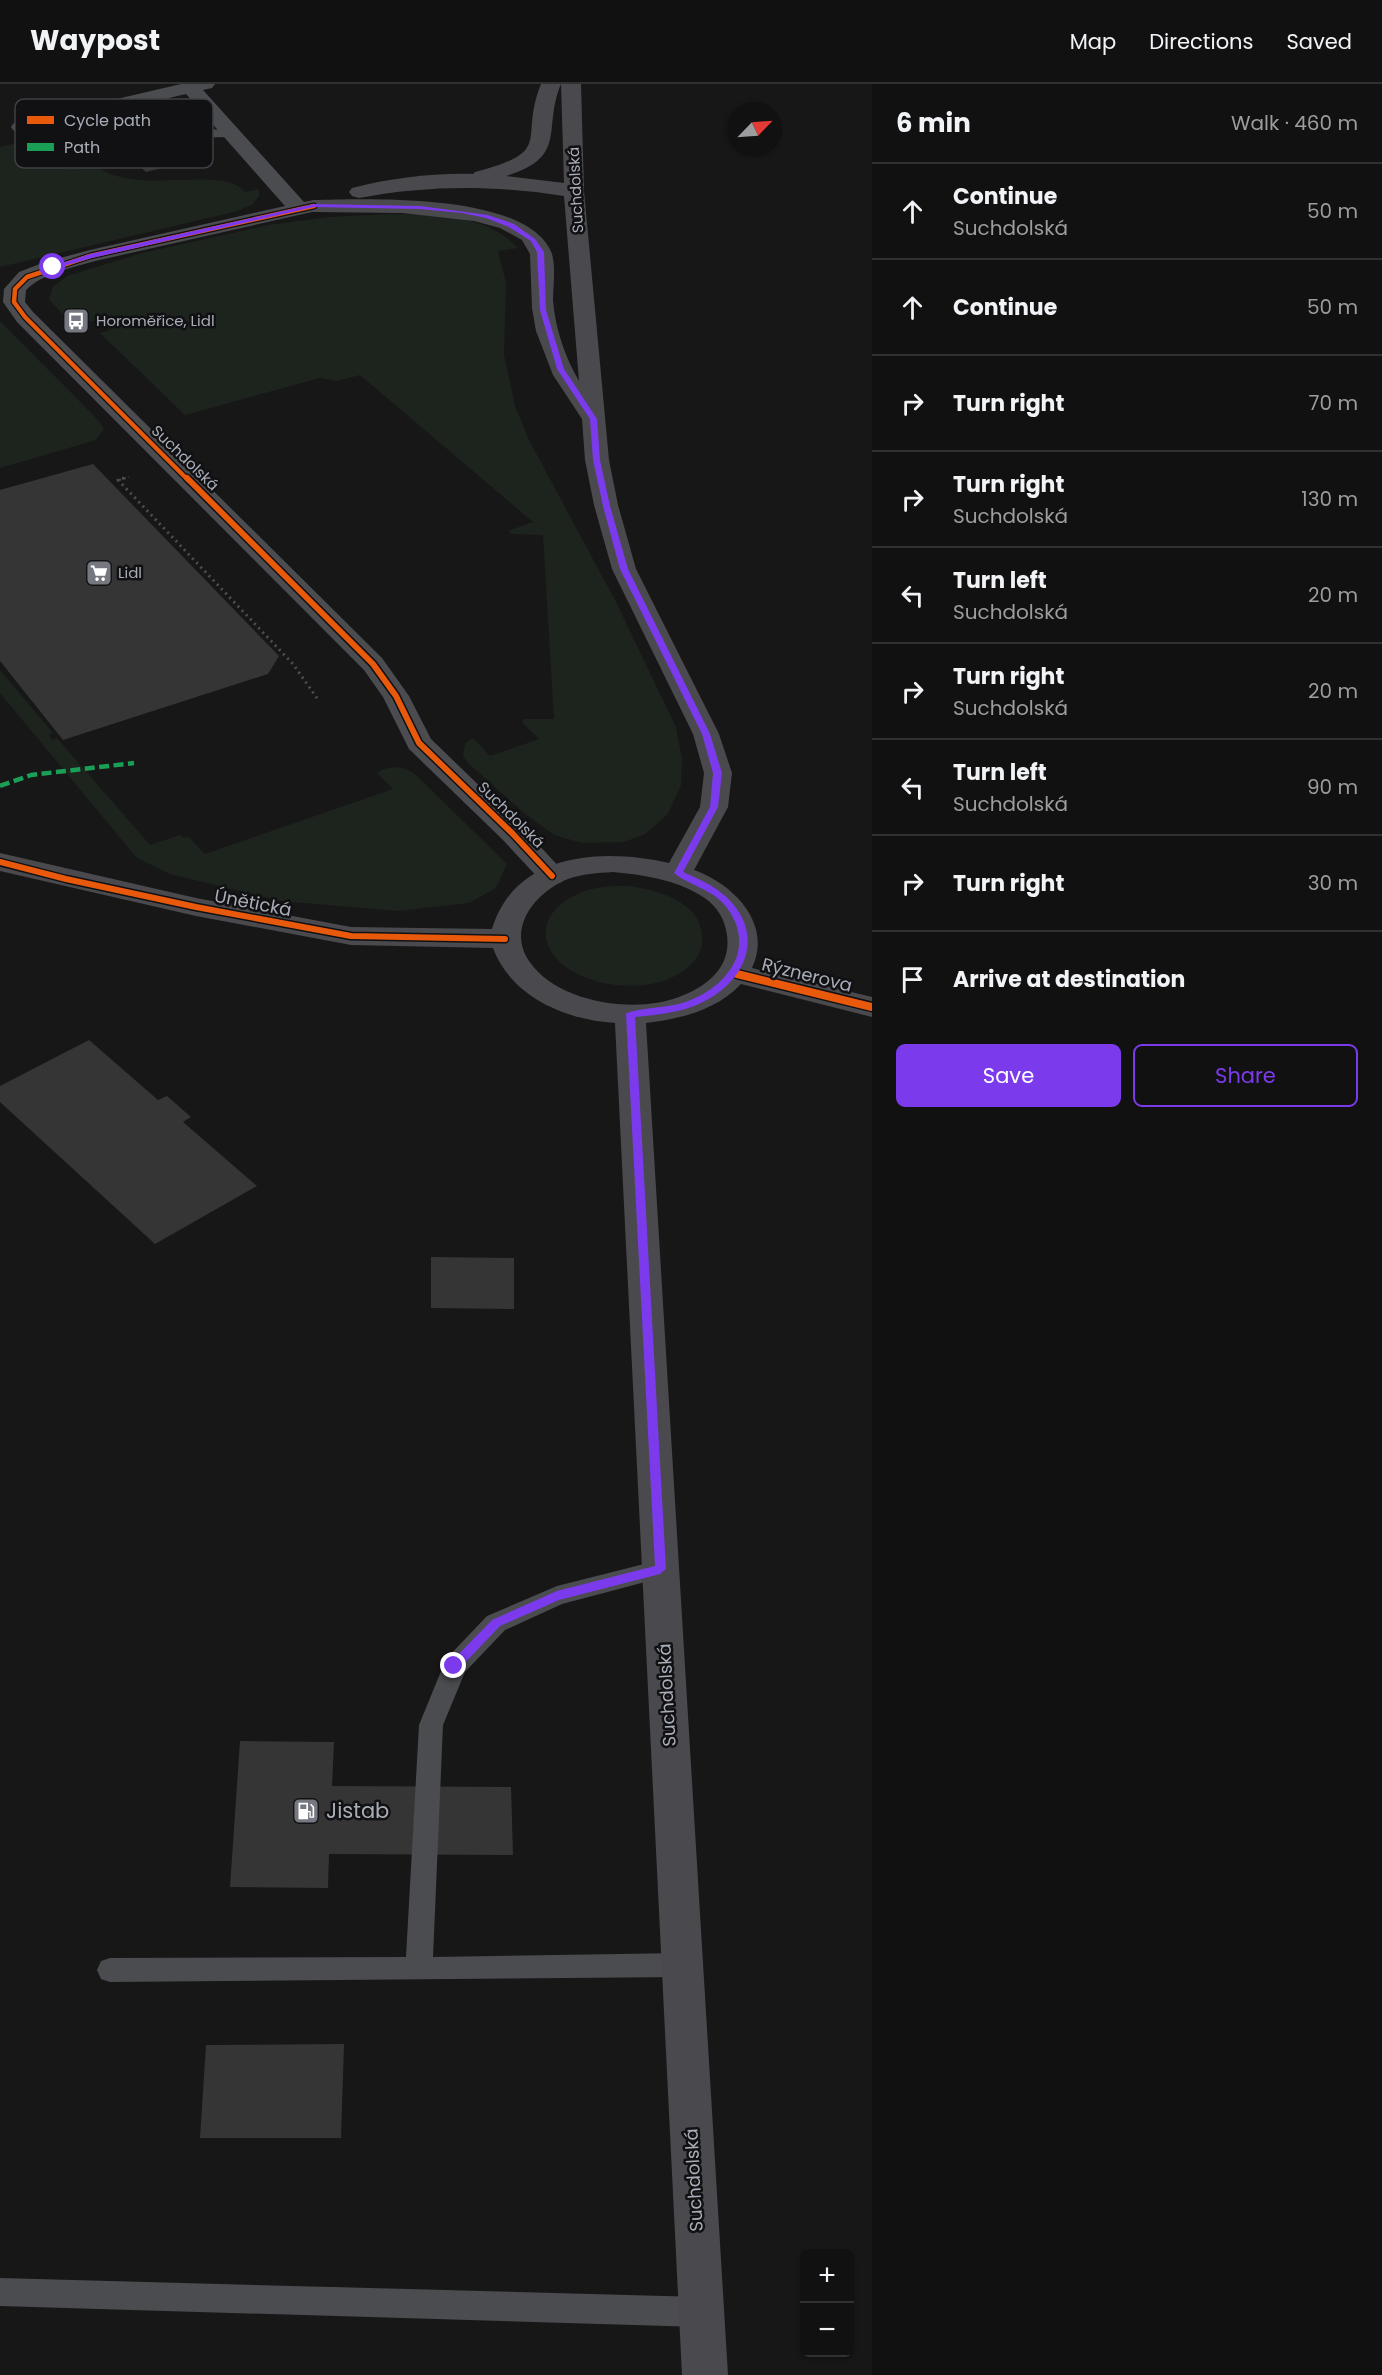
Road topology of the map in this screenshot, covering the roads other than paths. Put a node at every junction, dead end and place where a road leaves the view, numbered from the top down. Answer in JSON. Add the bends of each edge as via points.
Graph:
{"nodes":[{"id":1,"x":551,"y":84,"type":"edge"},
{"id":2,"x":572,"y":84,"type":"edge"},
{"id":3,"x":197,"y":86,"type":"edge"},
{"id":4,"x":140,"y":99,"type":"edge"},
{"id":5,"x":206,"y":99,"type":"edge"},
{"id":6,"x":213,"y":108,"type":"edge"},
{"id":7,"x":213,"y":132,"type":"edge"},
{"id":8,"x":231,"y":133,"type":"junction"},
{"id":9,"x":470,"y":178,"type":"junction"},
{"id":10,"x":574,"y":191,"type":"junction"},
{"id":11,"x":348,"y":206,"type":"junction"},
{"id":12,"x":307,"y":207,"type":"junction"},
{"id":13,"x":593,"y":419,"type":"junction"},
{"id":14,"x":0,"y":861,"type":"edge"},
{"id":15,"x":678,"y":873,"type":"junction"},
{"id":16,"x":552,"y":876,"type":"junction"},
{"id":17,"x":505,"y":939,"type":"junction"},
{"id":18,"x":734,"y":973,"type":"junction"},
{"id":19,"x":872,"y":1007,"type":"edge"},
{"id":20,"x":630,"y":1014,"type":"junction"},
{"id":21,"x":660,"y":1569,"type":"junction"},
{"id":22,"x":682,"y":1965,"type":"junction"},
{"id":23,"x":419,"y":1969,"type":"junction"},
{"id":24,"x":110,"y":1970,"type":"dead end"},
{"id":25,"x":0,"y":2292,"type":"edge"},
{"id":26,"x":701,"y":2312,"type":"junction"},
{"id":27,"x":705,"y":2375,"type":"edge"}],
"edges":[{"from":1,"to":9,"type":"main road","via":[[544,97],[540,145],[535,153],[496,173]]},
{"from":2,"to":10,"type":"main road","name":"Suchdolská"},
{"from":3,"to":4,"type":"street"},
{"from":3,"to":5,"type":"street"},
{"from":6,"to":8,"type":"street"},
{"from":7,"to":8,"type":"lane"},
{"from":8,"to":12,"type":"street"},
{"from":9,"to":10,"type":"main road"},
{"from":9,"to":12,"type":"main road","via":[[385,187]]},
{"from":10,"to":11,"type":"main road","via":[[512,200]]},
{"from":10,"to":13,"type":"main road","name":"Suchdolská"},
{"from":11,"to":12,"type":"main road"},
{"from":11,"to":13,"type":"main road","via":[[462,211],[512,225],[533,240],[540,252],[543,310],[560,369]]},
{"from":12,"to":16,"type":"street","name":"Suchdolská","via":[[53,267],[27,278],[15,289],[14,303],[373,664],[396,696],[419,743]]},
{"from":13,"to":15,"type":"main road","name":"Suchdolská","via":[[602,483],[624,569],[706,734],[717,773],[714,807]]},
{"from":14,"to":17,"type":"main road","name":"Únětická","via":[[196,907],[351,936]]},
{"from":15,"to":16,"type":"main road","via":[[646,865],[613,863]]},
{"from":15,"to":18,"type":"main road","via":[[708,886],[730,906],[742,928],[744,951]]},
{"from":16,"to":17,"type":"main road","via":[[525,893],[509,914]]},
{"from":17,"to":20,"type":"main road","via":[[512,962],[531,983],[558,999],[592,1011]]},
{"from":18,"to":19,"type":"main road","name":"Rýznerova"},
{"from":18,"to":20,"type":"main road","via":[[692,1004]]},
{"from":20,"to":21,"type":"main road","name":"Suchdolská"},
{"from":21,"to":22,"type":"main road","name":"Suchdolská"},
{"from":21,"to":23,"type":"lane","via":[[557,1596],[496,1623],[454,1666],[431,1725]]},
{"from":22,"to":23,"type":"lane"},
{"from":22,"to":26,"type":"main road","name":"Suchdolská"},
{"from":23,"to":24,"type":"lane"},
{"from":25,"to":26,"type":"lane"},
{"from":26,"to":27,"type":"main road","name":"Suchdolská"}]}
